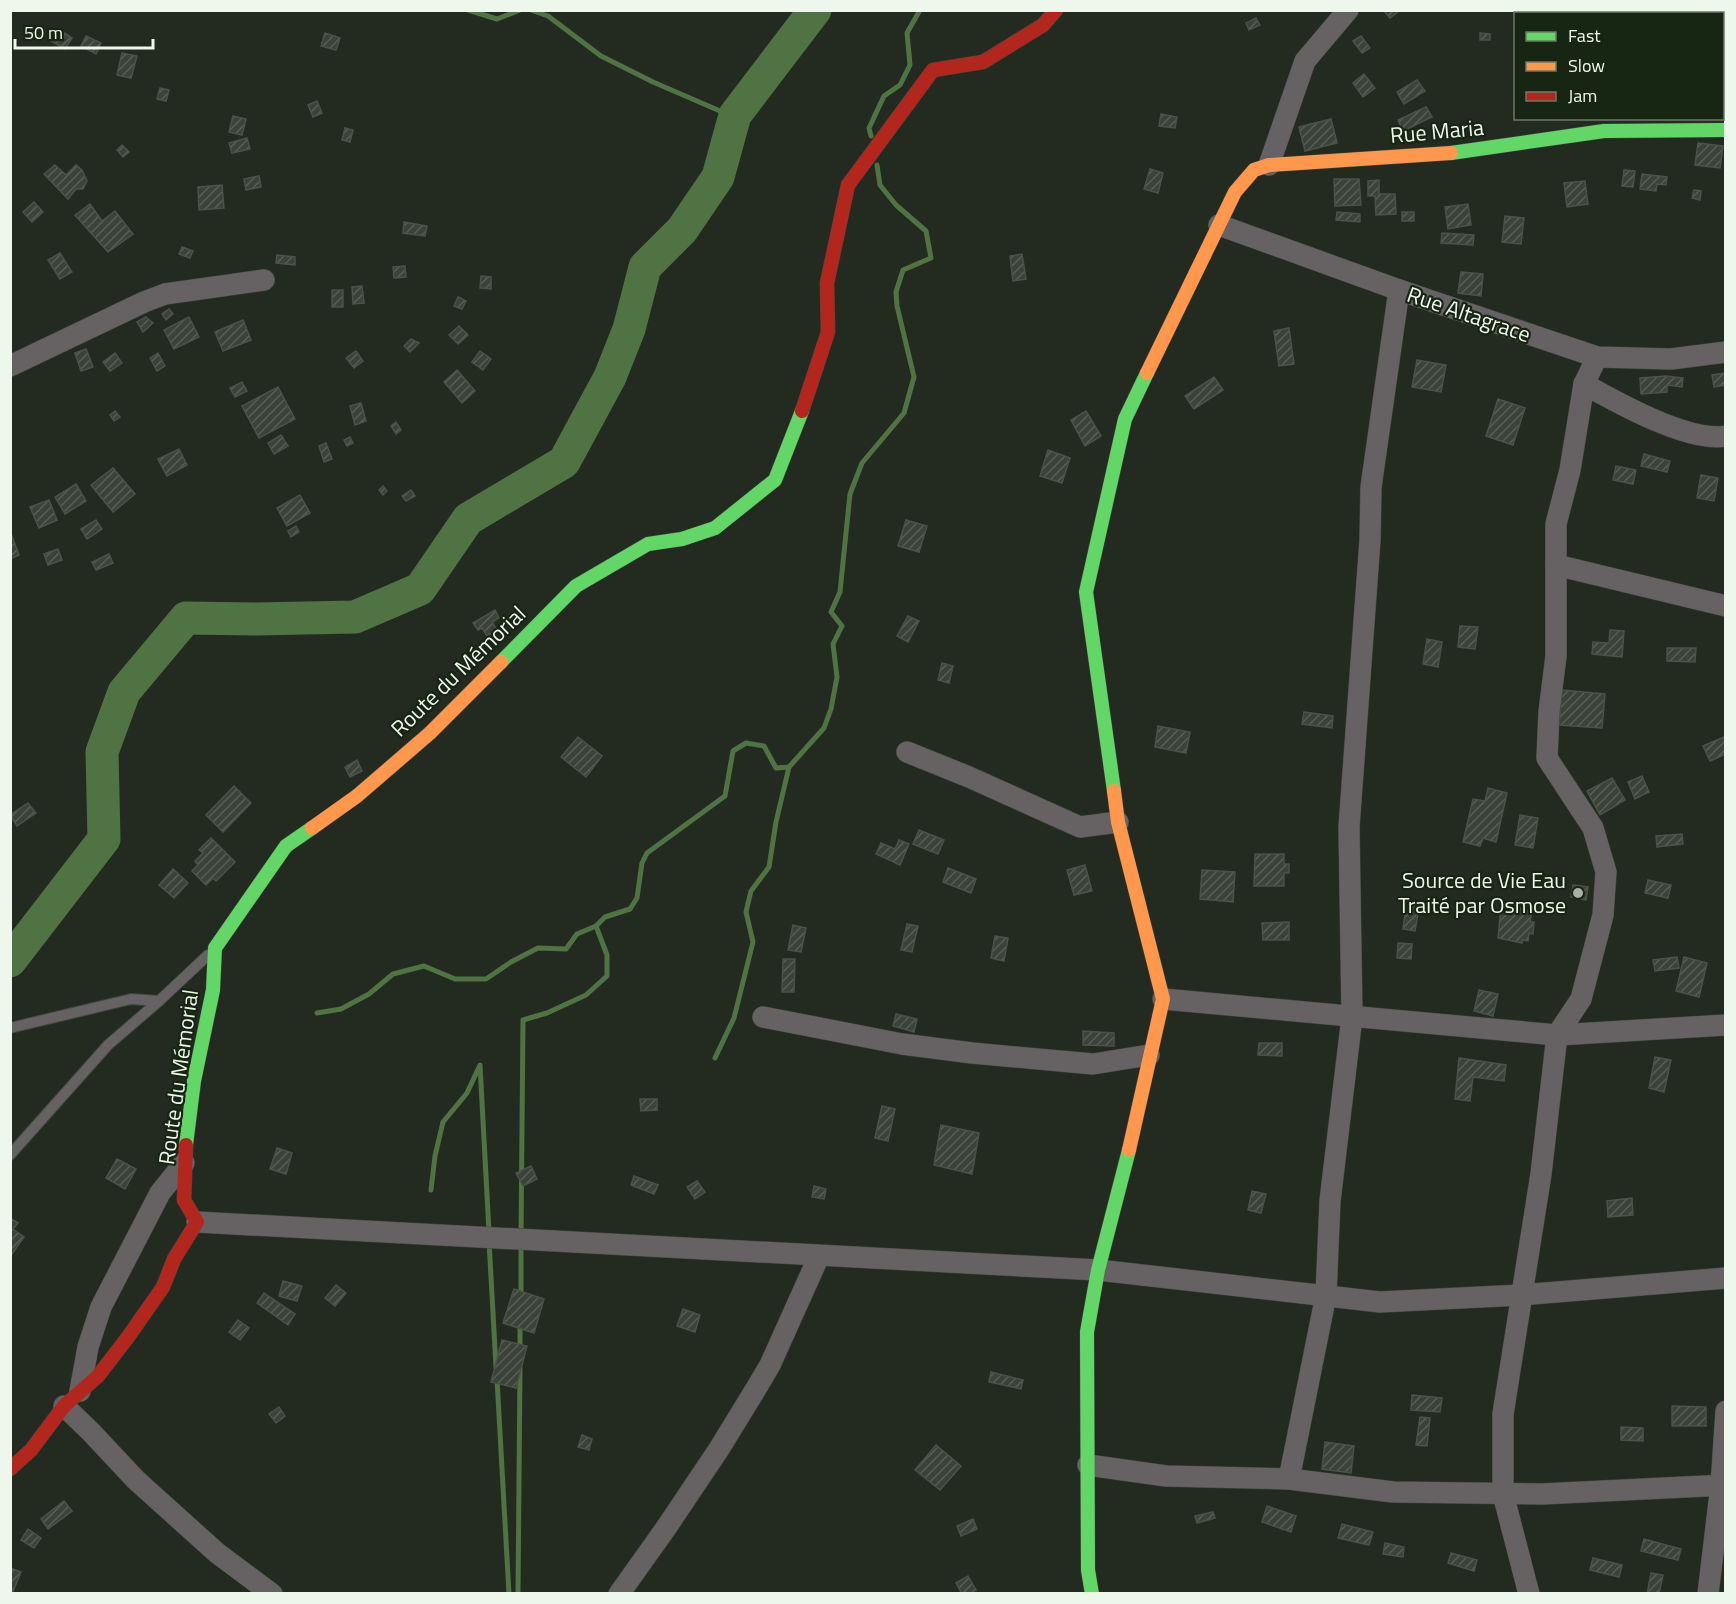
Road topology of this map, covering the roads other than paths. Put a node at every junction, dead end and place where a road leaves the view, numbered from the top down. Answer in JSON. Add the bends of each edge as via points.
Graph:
{"nodes":[{"id":1,"x":1056,"y":10,"type":"edge"},
{"id":2,"x":1348,"y":10,"type":"edge"},
{"id":3,"x":1643,"y":124,"type":"edge"},
{"id":4,"x":1725,"y":130,"type":"edge"},
{"id":5,"x":1269,"y":165,"type":"junction"},
{"id":6,"x":1220,"y":225,"type":"junction"},
{"id":7,"x":264,"y":280,"type":"dead end"},
{"id":8,"x":1399,"y":291,"type":"junction"},
{"id":9,"x":1725,"y":352,"type":"edge"},
{"id":10,"x":1597,"y":357,"type":"junction"},
{"id":11,"x":10,"y":366,"type":"edge"},
{"id":12,"x":1584,"y":384,"type":"junction"},
{"id":13,"x":1725,"y":436,"type":"edge"},
{"id":14,"x":1556,"y":565,"type":"junction"},
{"id":15,"x":1725,"y":606,"type":"edge"},
{"id":16,"x":907,"y":752,"type":"dead end"},
{"id":17,"x":1118,"y":822,"type":"junction"},
{"id":18,"x":215,"y":948,"type":"junction"},
{"id":19,"x":1163,"y":999,"type":"junction"},
{"id":20,"x":159,"y":1001,"type":"junction"},
{"id":21,"x":763,"y":1017,"type":"dead end"},
{"id":22,"x":1352,"y":1017,"type":"junction"},
{"id":23,"x":1725,"y":1025,"type":"edge"},
{"id":24,"x":10,"y":1028,"type":"edge"},
{"id":25,"x":1557,"y":1035,"type":"junction"},
{"id":26,"x":1149,"y":1055,"type":"junction"},
{"id":27,"x":10,"y":1155,"type":"edge"},
{"id":28,"x":184,"y":1163,"type":"junction"},
{"id":29,"x":197,"y":1222,"type":"junction"},
{"id":30,"x":819,"y":1256,"type":"junction"},
{"id":31,"x":1098,"y":1270,"type":"junction"},
{"id":32,"x":1725,"y":1278,"type":"edge"},
{"id":33,"x":1326,"y":1295,"type":"junction"},
{"id":34,"x":1521,"y":1295,"type":"junction"},
{"id":35,"x":80,"y":1391,"type":"junction"},
{"id":36,"x":64,"y":1406,"type":"junction"},
{"id":37,"x":1725,"y":1411,"type":"edge"},
{"id":38,"x":1088,"y":1465,"type":"junction"},
{"id":39,"x":10,"y":1469,"type":"edge"},
{"id":40,"x":1289,"y":1479,"type":"junction"},
{"id":41,"x":1723,"y":1485,"type":"edge"},
{"id":42,"x":1503,"y":1494,"type":"junction"},
{"id":43,"x":272,"y":1593,"type":"edge"},
{"id":44,"x":619,"y":1593,"type":"edge"},
{"id":45,"x":1092,"y":1593,"type":"edge"},
{"id":46,"x":1529,"y":1593,"type":"edge"},
{"id":47,"x":1708,"y":1593,"type":"edge"}],
"edges":[{"from":1,"to":18,"type":"street","name":"Route du Mémorial","via":[[1043,25],[983,62],[933,70],[848,185],[827,283],[828,332],[775,480],[716,528],[648,544],[576,586],[430,733],[357,796],[286,846]]},
{"from":2,"to":5,"type":"street","via":[[1305,61]]},
{"from":3,"to":4,"type":"street","name":"Rue Maria"},
{"from":3,"to":5,"type":"street","name":"Rue Maria","via":[[1463,152]]},
{"from":5,"to":6,"type":"street","name":"Rue Maria","via":[[1254,170],[1235,192]]},
{"from":6,"to":8,"type":"street","name":"Rue Altagrace"},
{"from":6,"to":17,"type":"street","name":"Rue Maria","via":[[1125,418],[1086,591]]},
{"from":7,"to":11,"type":"street","via":[[165,294]]},
{"from":8,"to":10,"type":"street","name":"Rue Altagrace"},
{"from":8,"to":22,"type":"street","via":[[1371,487],[1349,827]]},
{"from":9,"to":10,"type":"street","name":"Rue Altagrace","via":[[1671,359]]},
{"from":10,"to":12,"type":"street"},
{"from":12,"to":13,"type":"street","via":[[1636,413],[1693,434]]},
{"from":12,"to":14,"type":"street","via":[[1570,470],[1556,524]]},
{"from":14,"to":15,"type":"street"},
{"from":14,"to":25,"type":"street","via":[[1556,656],[1547,758],[1593,828],[1606,872],[1603,915],[1581,999]]},
{"from":16,"to":17,"type":"street","via":[[1080,827]]},
{"from":17,"to":19,"type":"street","name":"Rue Maria"},
{"from":18,"to":20,"type":"lane"},
{"from":18,"to":28,"type":"street","name":"Route du Mémorial","via":[[213,990],[194,1080]]},
{"from":19,"to":22,"type":"street"},
{"from":19,"to":26,"type":"street"},
{"from":20,"to":24,"type":"lane","via":[[131,999]]},
{"from":20,"to":27,"type":"lane","via":[[108,1045]]},
{"from":21,"to":26,"type":"street","via":[[902,1044],[972,1053],[1093,1064]]},
{"from":22,"to":25,"type":"street"},
{"from":22,"to":33,"type":"street","via":[[1330,1202]]},
{"from":23,"to":25,"type":"street"},
{"from":25,"to":34,"type":"street","via":[[1541,1174]]},
{"from":26,"to":31,"type":"street","via":[[1140,1107]]},
{"from":28,"to":29,"type":"street","name":"Route du Mémorial","via":[[184,1200]]},
{"from":28,"to":35,"type":"street","via":[[160,1193],[101,1306]]},
{"from":29,"to":30,"type":"street"},
{"from":29,"to":35,"type":"street","via":[[174,1259],[163,1287],[104,1368]]},
{"from":30,"to":31,"type":"street"},
{"from":30,"to":44,"type":"street","via":[[770,1365],[719,1449]]},
{"from":31,"to":33,"type":"street"},
{"from":31,"to":38,"type":"street","via":[[1087,1332]]},
{"from":32,"to":34,"type":"street"},
{"from":33,"to":34,"type":"street","via":[[1380,1302]]},
{"from":33,"to":40,"type":"street"},
{"from":34,"to":42,"type":"street","via":[[1503,1414]]},
{"from":35,"to":36,"type":"street"},
{"from":36,"to":39,"type":"street","via":[[31,1450]]},
{"from":36,"to":43,"type":"street","via":[[136,1480],[209,1546]]},
{"from":37,"to":41,"type":"street"},
{"from":38,"to":40,"type":"street","via":[[1166,1476]]},
{"from":38,"to":45,"type":"street","via":[[1088,1570]]},
{"from":40,"to":42,"type":"street","via":[[1393,1492]]},
{"from":41,"to":42,"type":"street"},
{"from":41,"to":47,"type":"street"},
{"from":42,"to":46,"type":"street"}]}
